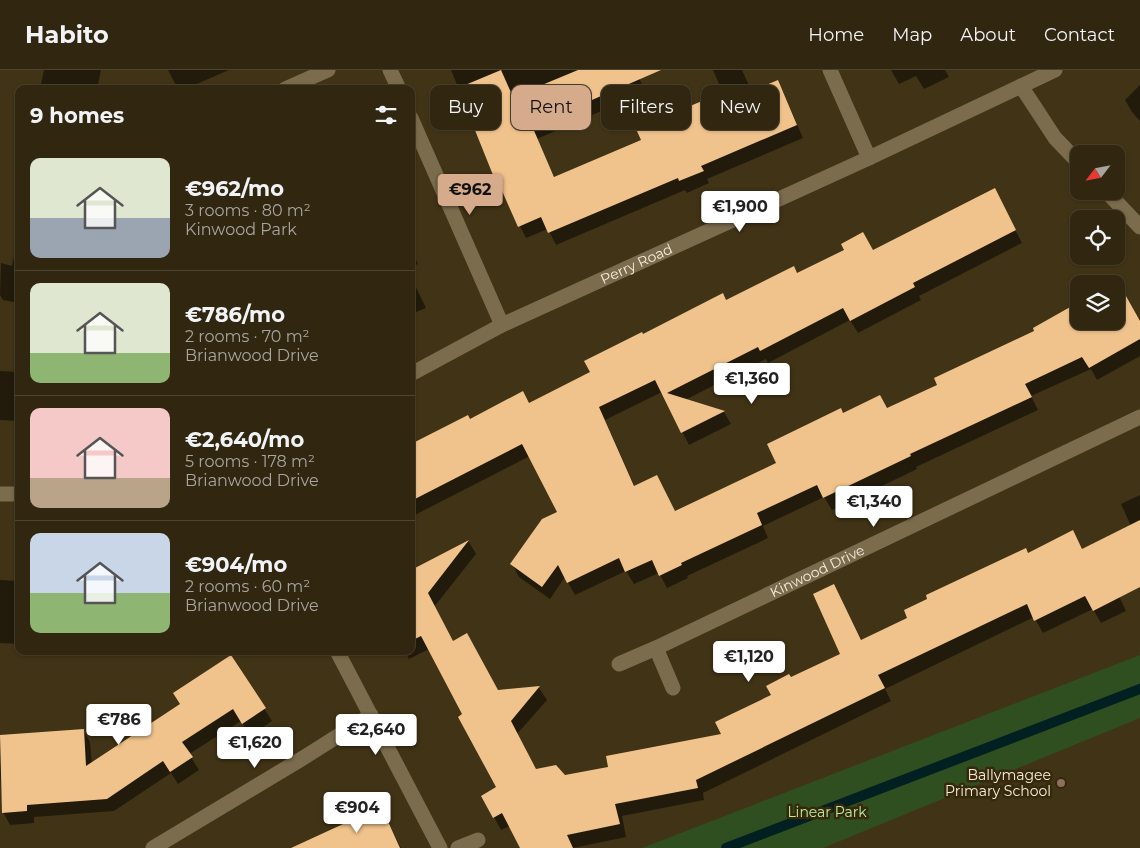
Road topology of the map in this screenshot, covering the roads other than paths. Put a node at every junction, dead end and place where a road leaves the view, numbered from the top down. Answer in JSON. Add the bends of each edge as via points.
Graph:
{"nodes":[{"id":1,"x":328,"y":70,"type":"edge"},
{"id":2,"x":390,"y":70,"type":"edge"},
{"id":3,"x":830,"y":70,"type":"edge"},
{"id":4,"x":1055,"y":70,"type":"edge"},
{"id":5,"x":294,"y":85,"type":"edge"},
{"id":6,"x":397,"y":85,"type":"edge"},
{"id":7,"x":1021,"y":86,"type":"junction"},
{"id":8,"x":415,"y":127,"type":"edge"},
{"id":9,"x":1070,"y":154,"type":"edge"},
{"id":10,"x":869,"y":158,"type":"junction"},
{"id":11,"x":1114,"y":200,"type":"edge"},
{"id":12,"x":1140,"y":227,"type":"edge"},
{"id":13,"x":502,"y":326,"type":"junction"},
{"id":14,"x":415,"y":372,"type":"edge"},
{"id":15,"x":1140,"y":417,"type":"edge"},
{"id":16,"x":0,"y":494,"type":"edge"},
{"id":17,"x":15,"y":494,"type":"edge"},
{"id":18,"x":656,"y":648,"type":"junction"},
{"id":19,"x":339,"y":655,"type":"edge"},
{"id":20,"x":620,"y":664,"type":"dead end"},
{"id":21,"x":673,"y":688,"type":"dead end"},
{"id":22,"x":371,"y":715,"type":"junction"},
{"id":23,"x":478,"y":840,"type":"dead end"},
{"id":24,"x":153,"y":848,"type":"edge"},
{"id":25,"x":440,"y":848,"type":"edge"},
{"id":26,"x":458,"y":848,"type":"edge"}],
"edges":[{"from":1,"to":5,"type":"street"},
{"from":2,"to":6,"type":"street"},
{"from":3,"to":10,"type":"street"},
{"from":4,"to":7,"type":"street","name":"Perry Road"},
{"from":7,"to":9,"type":"street","via":[[1054,138]]},
{"from":7,"to":10,"type":"street","name":"Perry Road"},
{"from":8,"to":13,"type":"street"},
{"from":10,"to":13,"type":"street","name":"Perry Road"},
{"from":11,"to":12,"type":"street"},
{"from":13,"to":14,"type":"street","name":"Perry Road"},
{"from":15,"to":18,"type":"street","name":"Kinwood Drive"},
{"from":16,"to":17,"type":"street"},
{"from":18,"to":20,"type":"street","name":"Kinwood Drive"},
{"from":18,"to":21,"type":"street"},
{"from":19,"to":22,"type":"street"},
{"from":22,"to":24,"type":"street"},
{"from":22,"to":25,"type":"street"},
{"from":23,"to":26,"type":"street"}]}
